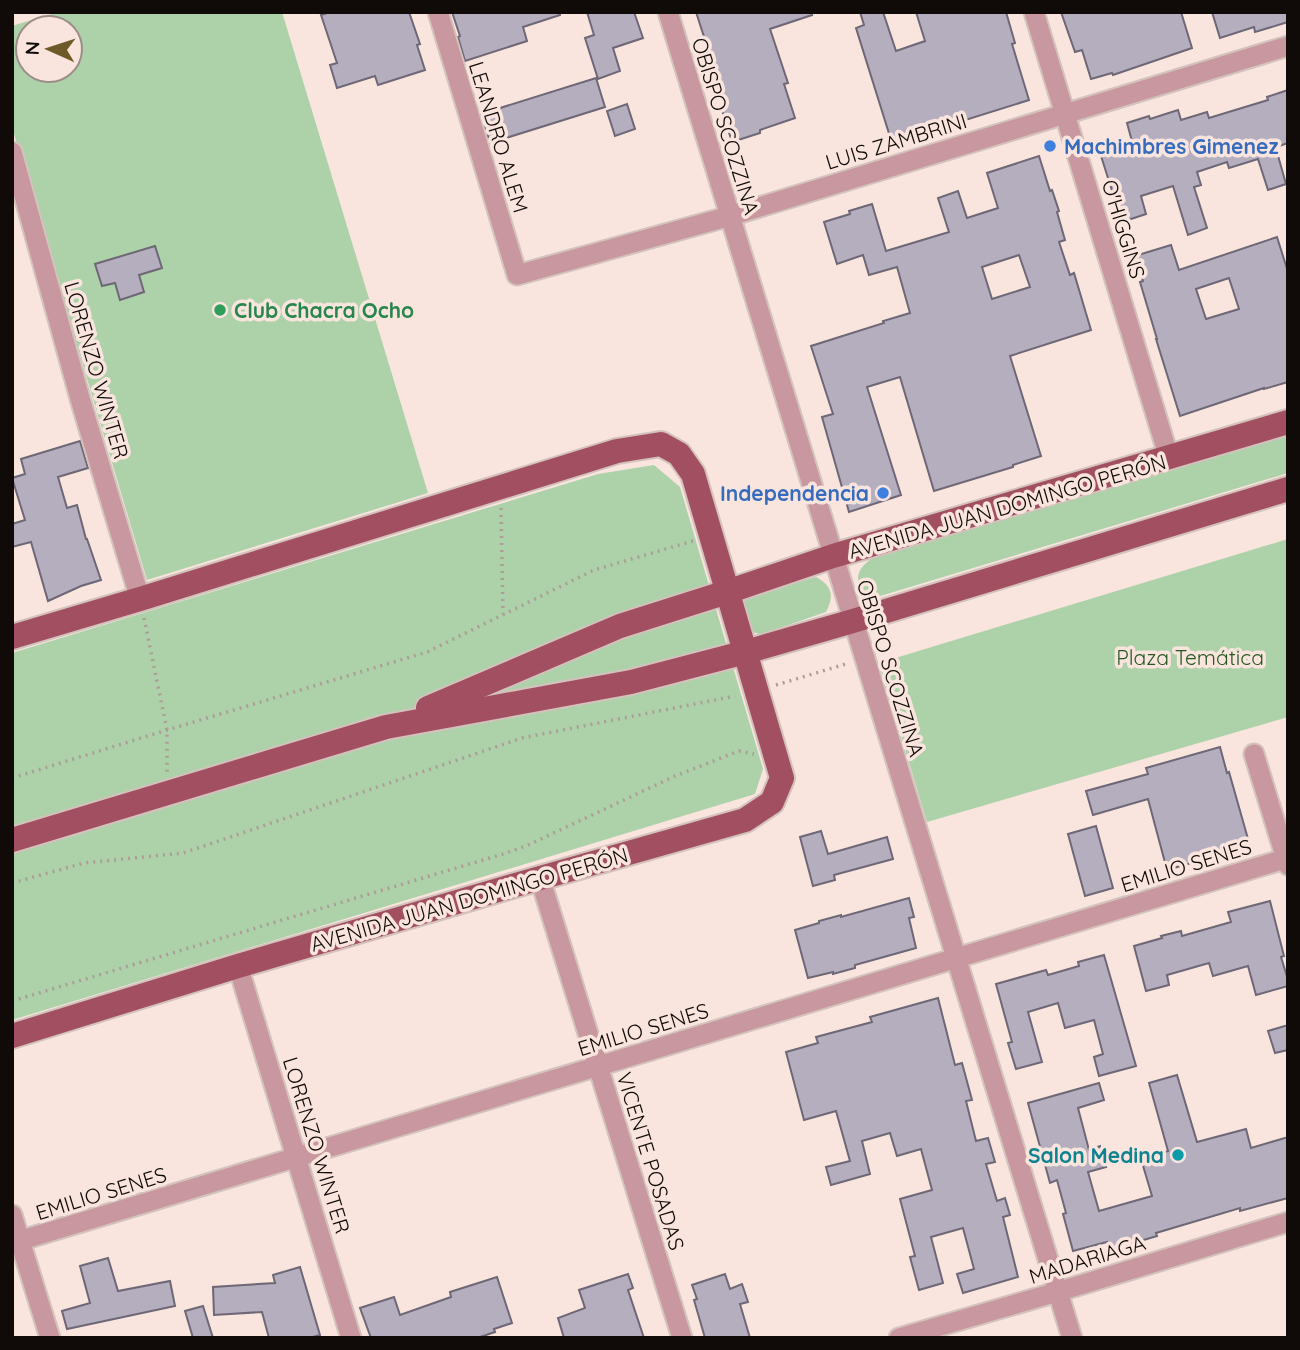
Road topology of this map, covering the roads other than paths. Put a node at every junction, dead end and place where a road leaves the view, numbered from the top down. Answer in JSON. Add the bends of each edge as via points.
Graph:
{"nodes":[{"id":1,"x":438,"y":12,"type":"edge"},
{"id":2,"x":668,"y":12,"type":"edge"},
{"id":3,"x":1034,"y":12,"type":"edge"},
{"id":4,"x":1288,"y":46,"type":"edge"},
{"id":5,"x":1065,"y":114,"type":"junction"},
{"id":6,"x":12,"y":152,"type":"edge"},
{"id":7,"x":730,"y":216,"type":"junction"},
{"id":8,"x":517,"y":275,"type":"joint"},
{"id":9,"x":1288,"y":422,"type":"edge"},
{"id":10,"x":1169,"y":458,"type":"junction"},
{"id":11,"x":1288,"y":489,"type":"edge"},
{"id":12,"x":833,"y":556,"type":"junction"},
{"id":13,"x":727,"y":592,"type":"junction"},
{"id":14,"x":140,"y":599,"type":"junction"},
{"id":15,"x":853,"y":621,"type":"junction"},
{"id":16,"x":12,"y":637,"type":"edge"},
{"id":17,"x":746,"y":652,"type":"junction"},
{"id":18,"x":386,"y":727,"type":"junction"},
{"id":19,"x":1254,"y":754,"type":"dead end"},
{"id":20,"x":12,"y":839,"type":"edge"},
{"id":21,"x":1287,"y":861,"type":"edge"},
{"id":22,"x":540,"y":877,"type":"junction"},
{"id":23,"x":956,"y":958,"type":"junction"},
{"id":24,"x":238,"y":966,"type":"junction"},
{"id":25,"x":12,"y":1036,"type":"edge"},
{"id":26,"x":598,"y":1066,"type":"junction"},
{"id":27,"x":297,"y":1157,"type":"junction"},
{"id":28,"x":12,"y":1215,"type":"edge"},
{"id":29,"x":1288,"y":1222,"type":"edge"},
{"id":30,"x":16,"y":1242,"type":"edge"},
{"id":31,"x":1057,"y":1292,"type":"junction"},
{"id":32,"x":50,"y":1338,"type":"edge"},
{"id":33,"x":351,"y":1338,"type":"edge"},
{"id":34,"x":682,"y":1338,"type":"edge"},
{"id":35,"x":899,"y":1338,"type":"edge"},
{"id":36,"x":1072,"y":1338,"type":"edge"}],
"edges":[{"from":1,"to":8,"type":"street","name":"LEANDRO ALEM"},
{"from":2,"to":7,"type":"street","name":"OBISPO SCOZZINA"},
{"from":3,"to":5,"type":"street","name":"O'HIGGINS"},
{"from":4,"to":5,"type":"street","name":"LUIS ZAMBRINI"},
{"from":5,"to":7,"type":"street","name":"LUIS ZAMBRINI"},
{"from":5,"to":10,"type":"street","name":"O'HIGGINS"},
{"from":6,"to":14,"type":"street","name":"LORENZO WINTER"},
{"from":7,"to":8,"type":"street","name":"LUIS ZAMBRINI"},
{"from":7,"to":12,"type":"street","name":"OBISPO SCOZZINA"},
{"from":9,"to":10,"type":"main road","name":"AVENIDA JUAN DOMINGO PERÓN"},
{"from":10,"to":12,"type":"main road","name":"AVENIDA JUAN DOMINGO PERÓN"},
{"from":11,"to":15,"type":"main road","name":"AVENIDA JUAN DOMINGO PERÓN"},
{"from":12,"to":13,"type":"main road","name":"AVENIDA JUAN DOMINGO PERÓN"},
{"from":12,"to":15,"type":"street","name":"OBISPO SCOZZINA"},
{"from":13,"to":14,"type":"main road","via":[[692,474],[679,454],[661,444],[617,451]]},
{"from":13,"to":17,"type":"main road"},
{"from":13,"to":18,"type":"main road","name":"AVENIDA JUAN DOMINGO PERÓN","via":[[620,626]]},
{"from":14,"to":16,"type":"main road"},
{"from":15,"to":17,"type":"main road","name":"AVENIDA JUAN DOMINGO PERÓN"},
{"from":15,"to":23,"type":"street","name":"OBISPO SCOZZINA"},
{"from":17,"to":18,"type":"main road","name":"AVENIDA JUAN DOMINGO PERÓN","via":[[631,682]]},
{"from":17,"to":22,"type":"main road","name":"AVENIDA JUAN DOMINGO PERÓN","via":[[782,778],[772,802],[745,820]]},
{"from":18,"to":20,"type":"main road","name":"AVENIDA JUAN DOMINGO PERÓN"},
{"from":19,"to":21,"type":"street"},
{"from":21,"to":23,"type":"street","name":"EMILIO SENES"},
{"from":22,"to":24,"type":"main road","name":"AVENIDA JUAN DOMINGO PERÓN"},
{"from":22,"to":26,"type":"street","name":"VICENTE POSADAS"},
{"from":23,"to":26,"type":"street","name":"EMILIO SENES"},
{"from":23,"to":31,"type":"street","name":"OBISPO SCOZZINA"},
{"from":24,"to":25,"type":"main road","name":"AVENIDA JUAN DOMINGO PERÓN"},
{"from":24,"to":27,"type":"street","name":"LORENZO WINTER"},
{"from":26,"to":27,"type":"street","name":"EMILIO SENES"},
{"from":26,"to":34,"type":"street","name":"VICENTE POSADAS"},
{"from":27,"to":30,"type":"street","name":"EMILIO SENES"},
{"from":27,"to":33,"type":"street","name":"LORENZO WINTER"},
{"from":28,"to":30,"type":"street"},
{"from":29,"to":31,"type":"street","name":"MADARIAGA"},
{"from":30,"to":32,"type":"street"},
{"from":31,"to":35,"type":"street","name":"MADARIAGA"},
{"from":31,"to":36,"type":"street","name":"OBISPO SCOZZINA"}]}
